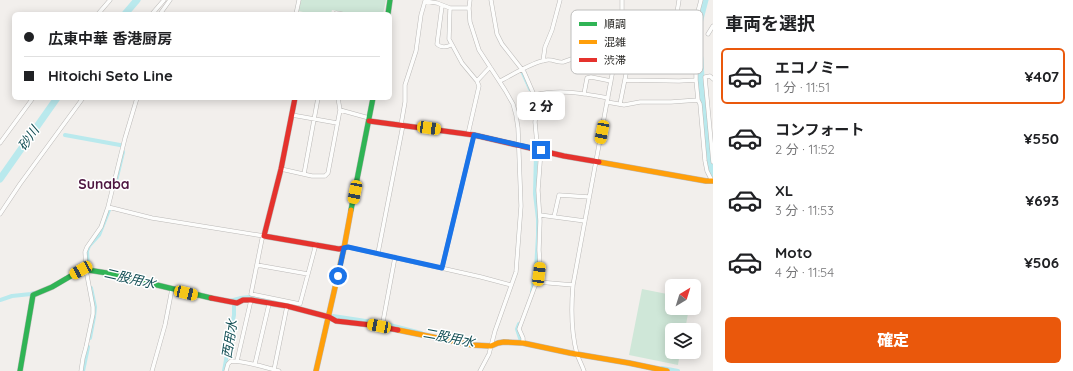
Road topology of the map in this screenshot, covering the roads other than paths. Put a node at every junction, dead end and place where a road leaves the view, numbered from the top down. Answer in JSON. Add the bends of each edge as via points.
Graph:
{"nodes":[{"id":1,"x":110,"y":0,"type":"edge"},
{"id":2,"x":164,"y":0,"type":"edge"},
{"id":3,"x":170,"y":0,"type":"edge"},
{"id":4,"x":299,"y":0,"type":"edge"},
{"id":5,"x":390,"y":0,"type":"edge"},
{"id":6,"x":470,"y":0,"type":"edge"},
{"id":7,"x":491,"y":0,"type":"edge"},
{"id":8,"x":560,"y":0,"type":"edge"},
{"id":9,"x":679,"y":0,"type":"edge"},
{"id":10,"x":701,"y":0,"type":"edge"},
{"id":11,"x":437,"y":2,"type":"edge"},
{"id":12,"x":442,"y":6,"type":"junction"},
{"id":13,"x":450,"y":8,"type":"junction"},
{"id":14,"x":469,"y":8,"type":"junction"},
{"id":15,"x":678,"y":10,"type":"edge"},
{"id":16,"x":698,"y":10,"type":"edge"},
{"id":17,"x":100,"y":12,"type":"edge"},
{"id":18,"x":154,"y":12,"type":"edge"},
{"id":19,"x":161,"y":12,"type":"edge"},
{"id":20,"x":297,"y":12,"type":"edge"},
{"id":21,"x":388,"y":12,"type":"edge"},
{"id":22,"x":713,"y":26,"type":"edge"},
{"id":23,"x":708,"y":34,"type":"dead end"},
{"id":24,"x":451,"y":45,"type":"junction"},
{"id":25,"x":571,"y":59,"type":"edge"},
{"id":26,"x":543,"y":61,"type":"junction"},
{"id":27,"x":490,"y":66,"type":"junction"},
{"id":28,"x":522,"y":69,"type":"junction"},
{"id":29,"x":612,"y":74,"type":"edge"},
{"id":30,"x":626,"y":74,"type":"edge"},
{"id":31,"x":696,"y":74,"type":"edge"},
{"id":32,"x":713,"y":79,"type":"edge"},
{"id":33,"x":625,"y":80,"type":"junction"},
{"id":34,"x":696,"y":80,"type":"junction"},
{"id":35,"x":477,"y":81,"type":"junction"},
{"id":36,"x":500,"y":81,"type":"junction"},
{"id":37,"x":611,"y":81,"type":"junction"},
{"id":38,"x":584,"y":94,"type":"junction"},
{"id":39,"x":534,"y":95,"type":"junction"},
{"id":40,"x":32,"y":100,"type":"edge"},
{"id":41,"x":82,"y":100,"type":"edge"},
{"id":42,"x":136,"y":100,"type":"edge"},
{"id":43,"x":295,"y":100,"type":"edge"},
{"id":44,"x":318,"y":100,"type":"edge"},
{"id":45,"x":337,"y":100,"type":"edge"},
{"id":46,"x":373,"y":100,"type":"edge"},
{"id":47,"x":607,"y":100,"type":"junction"},
{"id":48,"x":698,"y":100,"type":"junction"},
{"id":49,"x":620,"y":104,"type":"junction"},
{"id":50,"x":340,"y":110,"type":"junction"},
{"id":51,"x":292,"y":115,"type":"junction"},
{"id":52,"x":314,"y":119,"type":"junction"},
{"id":53,"x":370,"y":120,"type":"junction"},
{"id":54,"x":337,"y":123,"type":"junction"},
{"id":55,"x":402,"y":125,"type":"junction"},
{"id":56,"x":468,"y":134,"type":"junction"},
{"id":57,"x":474,"y":135,"type":"junction"},
{"id":58,"x":0,"y":143,"type":"edge"},
{"id":59,"x":519,"y":145,"type":"junction"},
{"id":60,"x":541,"y":150,"type":"junction"},
{"id":61,"x":596,"y":161,"type":"junction"},
{"id":62,"x":713,"y":162,"type":"edge"},
{"id":63,"x":281,"y":169,"type":"junction"},
{"id":64,"x":304,"y":174,"type":"junction"},
{"id":65,"x":712,"y":181,"type":"edge"},
{"id":66,"x":589,"y":197,"type":"junction"},
{"id":67,"x":108,"y":207,"type":"junction"},
{"id":68,"x":0,"y":214,"type":"edge"},
{"id":69,"x":540,"y":215,"type":"junction"},
{"id":70,"x":554,"y":217,"type":"junction"},
{"id":71,"x":585,"y":222,"type":"junction"},
{"id":72,"x":264,"y":236,"type":"junction"},
{"id":73,"x":316,"y":244,"type":"junction"},
{"id":74,"x":344,"y":248,"type":"junction"},
{"id":75,"x":378,"y":253,"type":"junction"},
{"id":76,"x":396,"y":257,"type":"junction"},
{"id":77,"x":257,"y":266,"type":"junction"},
{"id":78,"x":442,"y":268,"type":"junction"},
{"id":79,"x":86,"y":270,"type":"junction"},
{"id":80,"x":308,"y":274,"type":"junction"},
{"id":81,"x":538,"y":282,"type":"junction"},
{"id":82,"x":511,"y":286,"type":"junction"},
{"id":83,"x":573,"y":286,"type":"junction"},
{"id":84,"x":172,"y":289,"type":"junction"},
{"id":85,"x":251,"y":300,"type":"junction"},
{"id":86,"x":269,"y":304,"type":"junction"},
{"id":87,"x":287,"y":306,"type":"junction"},
{"id":88,"x":329,"y":318,"type":"junction"},
{"id":89,"x":382,"y":327,"type":"junction"},
{"id":90,"x":523,"y":343,"type":"junction"},
{"id":91,"x":491,"y":346,"type":"junction"},
{"id":92,"x":577,"y":355,"type":"junction"},
{"id":93,"x":237,"y":361,"type":"junction"},
{"id":94,"x":255,"y":364,"type":"junction"},
{"id":95,"x":274,"y":370,"type":"junction"},
{"id":96,"x":20,"y":371,"type":"edge"},
{"id":97,"x":81,"y":371,"type":"edge"},
{"id":98,"x":152,"y":371,"type":"edge"},
{"id":99,"x":226,"y":371,"type":"edge"},
{"id":100,"x":279,"y":371,"type":"edge"},
{"id":101,"x":316,"y":371,"type":"edge"},
{"id":102,"x":480,"y":371,"type":"edge"},
{"id":103,"x":584,"y":371,"type":"edge"},
{"id":104,"x":667,"y":371,"type":"edge"}],
"edges":[{"from":1,"to":17,"type":"street"},
{"from":2,"to":18,"type":"street"},
{"from":3,"to":19,"type":"street"},
{"from":4,"to":20,"type":"street"},
{"from":5,"to":21,"type":"street"},
{"from":6,"to":14,"type":"street"},
{"from":7,"to":28,"type":"street","via":[[497,34]]},
{"from":8,"to":26,"type":"street"},
{"from":9,"to":15,"type":"street"},
{"from":10,"to":16,"type":"street"},
{"from":11,"to":12,"type":"street"},
{"from":11,"to":55,"type":"street","via":[[425,2],[421,15],[416,51],[405,85]]},
{"from":12,"to":13,"type":"street"},
{"from":12,"to":24,"type":"street","via":[[437,44],[447,47]]},
{"from":13,"to":14,"type":"street"},
{"from":13,"to":24,"type":"street","via":[[448,35]]},
{"from":14,"to":27,"type":"street","via":[[470,22],[479,50]]},
{"from":22,"to":23,"type":"street"},
{"from":24,"to":35,"type":"street"},
{"from":25,"to":26,"type":"street","via":[[560,63]]},
{"from":26,"to":28,"type":"street"},
{"from":27,"to":35,"type":"street"},
{"from":27,"to":36,"type":"street"},
{"from":28,"to":36,"type":"street"},
{"from":28,"to":39,"type":"street"},
{"from":29,"to":37,"type":"street"},
{"from":30,"to":33,"type":"street"},
{"from":31,"to":34,"type":"street"},
{"from":32,"to":62,"type":"street","via":[[710,76],[705,77]]},
{"from":33,"to":34,"type":"street"},
{"from":33,"to":49,"type":"street"},
{"from":34,"to":48,"type":"street"},
{"from":35,"to":56,"type":"street","via":[[479,86]]},
{"from":36,"to":59,"type":"street","via":[[513,104]]},
{"from":37,"to":38,"type":"street","via":[[587,78]]},
{"from":37,"to":47,"type":"street"},
{"from":38,"to":39,"type":"street","via":[[561,91]]},
{"from":38,"to":47,"type":"street"},
{"from":39,"to":60,"type":"street","via":[[537,144]]},
{"from":40,"to":58,"type":"street"},
{"from":41,"to":68,"type":"street"},
{"from":42,"to":67,"type":"street"},
{"from":43,"to":51,"type":"street"},
{"from":44,"to":52,"type":"street"},
{"from":45,"to":50,"type":"street"},
{"from":46,"to":53,"type":"street"},
{"from":47,"to":49,"type":"street"},
{"from":47,"to":61,"type":"street"},
{"from":48,"to":49,"type":"street"},
{"from":48,"to":65,"type":"street","via":[[705,161]]},
{"from":50,"to":53,"type":"street"},
{"from":50,"to":54,"type":"street"},
{"from":51,"to":52,"type":"street"},
{"from":51,"to":63,"type":"street"},
{"from":52,"to":54,"type":"street"},
{"from":52,"to":64,"type":"street"},
{"from":53,"to":55,"type":"street"},
{"from":53,"to":74,"type":"street"},
{"from":54,"to":64,"type":"street","via":[[326,176]]},
{"from":55,"to":56,"type":"street"},
{"from":55,"to":75,"type":"street"},
{"from":56,"to":57,"type":"street"},
{"from":57,"to":59,"type":"street"},
{"from":57,"to":78,"type":"street"},
{"from":59,"to":60,"type":"street"},
{"from":59,"to":82,"type":"street","via":[[521,206],[516,272]]},
{"from":60,"to":61,"type":"street"},
{"from":60,"to":69,"type":"street","via":[[538,190]]},
{"from":61,"to":65,"type":"street"},
{"from":61,"to":66,"type":"street"},
{"from":63,"to":64,"type":"street"},
{"from":63,"to":72,"type":"street"},
{"from":66,"to":70,"type":"street","via":[[559,195]]},
{"from":66,"to":71,"type":"street"},
{"from":67,"to":72,"type":"street","via":[[152,218]]},
{"from":67,"to":79,"type":"street","via":[[101,227],[87,246]]},
{"from":69,"to":70,"type":"street"},
{"from":69,"to":81,"type":"street"},
{"from":70,"to":71,"type":"street"},
{"from":71,"to":83,"type":"street"},
{"from":72,"to":73,"type":"street"},
{"from":72,"to":77,"type":"street"},
{"from":73,"to":74,"type":"street"},
{"from":73,"to":80,"type":"street"},
{"from":74,"to":75,"type":"street"},
{"from":74,"to":88,"type":"street"},
{"from":75,"to":76,"type":"street"},
{"from":76,"to":78,"type":"street"},
{"from":76,"to":89,"type":"street"},
{"from":77,"to":80,"type":"street"},
{"from":77,"to":80,"type":"street","via":[[251,294],[300,304]]},
{"from":78,"to":82,"type":"street","via":[[481,276]]},
{"from":79,"to":84,"type":"street","via":[[105,272]]},
{"from":79,"to":96,"type":"street","via":[[81,270],[33,295]]},
{"from":79,"to":97,"type":"street","via":[[93,314]]},
{"from":81,"to":83,"type":"street"},
{"from":81,"to":90,"type":"street","via":[[519,329]]},
{"from":82,"to":91,"type":"street"},
{"from":83,"to":92,"type":"street"},
{"from":84,"to":85,"type":"street","via":[[227,302]]},
{"from":84,"to":98,"type":"street"},
{"from":85,"to":86,"type":"street"},
{"from":85,"to":93,"type":"street"},
{"from":86,"to":87,"type":"street"},
{"from":86,"to":94,"type":"street"},
{"from":87,"to":88,"type":"street"},
{"from":87,"to":95,"type":"street"},
{"from":88,"to":89,"type":"street"},
{"from":88,"to":101,"type":"street"},
{"from":89,"to":91,"type":"street"},
{"from":90,"to":91,"type":"street","via":[[504,342]]},
{"from":90,"to":92,"type":"street"},
{"from":91,"to":102,"type":"street"},
{"from":92,"to":103,"type":"street"},
{"from":92,"to":104,"type":"street"},
{"from":93,"to":94,"type":"street"},
{"from":93,"to":99,"type":"street","via":[[231,361]]},
{"from":94,"to":95,"type":"street"},
{"from":95,"to":100,"type":"street"}]}
